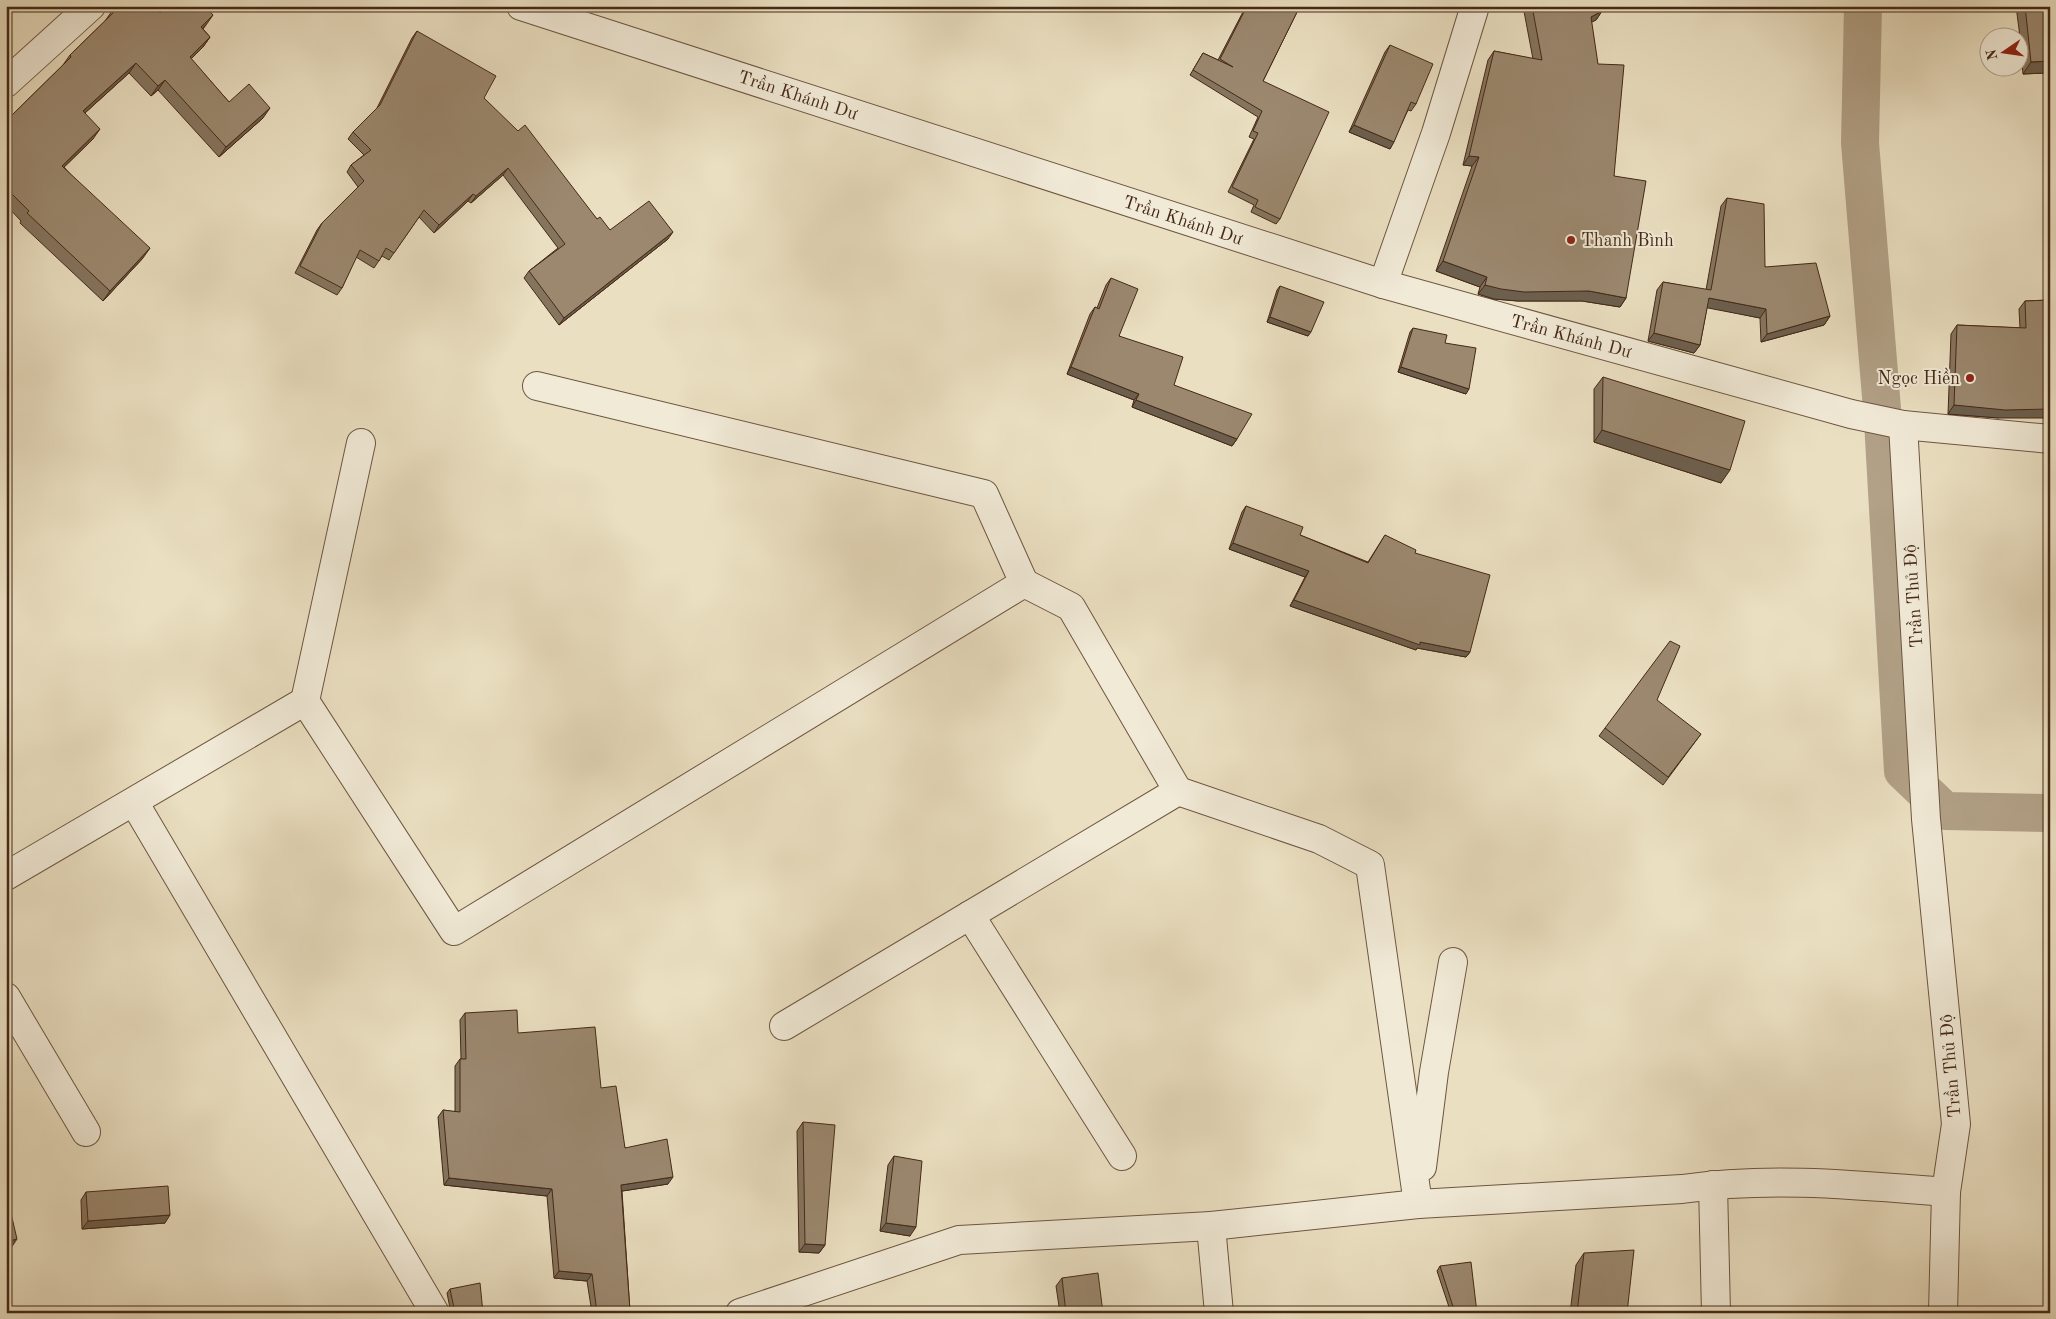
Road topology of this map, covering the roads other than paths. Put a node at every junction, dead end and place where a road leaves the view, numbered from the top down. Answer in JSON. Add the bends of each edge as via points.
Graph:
{"nodes":[{"id":1,"x":91,"y":6,"type":"edge"},
{"id":2,"x":521,"y":6,"type":"edge"},
{"id":3,"x":1475,"y":6,"type":"edge"},
{"id":4,"x":6,"y":84,"type":"edge"},
{"id":5,"x":1383,"y":284,"type":"junction"},
{"id":6,"x":537,"y":386,"type":"dead end"},
{"id":7,"x":1899,"y":424,"type":"junction"},
{"id":8,"x":2050,"y":439,"type":"edge"},
{"id":9,"x":361,"y":443,"type":"dead end"},
{"id":10,"x":1024,"y":583,"type":"junction"},
{"id":11,"x":305,"y":702,"type":"junction"},
{"id":12,"x":1178,"y":791,"type":"junction"},
{"id":13,"x":134,"y":802,"type":"junction"},
{"id":14,"x":6,"y":876,"type":"edge"},
{"id":15,"x":970,"y":915,"type":"junction"},
{"id":16,"x":1453,"y":962,"type":"dead end"},
{"id":17,"x":6,"y":997,"type":"edge"},
{"id":18,"x":784,"y":1026,"type":"dead end"},
{"id":19,"x":86,"y":1132,"type":"dead end"},
{"id":20,"x":1122,"y":1156,"type":"dead end"},
{"id":21,"x":1713,"y":1184,"type":"junction"},
{"id":22,"x":1946,"y":1192,"type":"junction"},
{"id":23,"x":1418,"y":1204,"type":"junction"},
{"id":24,"x":1211,"y":1226,"type":"junction"},
{"id":25,"x":435,"y":1313,"type":"edge"},
{"id":26,"x":740,"y":1313,"type":"edge"},
{"id":27,"x":1219,"y":1313,"type":"edge"},
{"id":28,"x":1716,"y":1313,"type":"edge"},
{"id":29,"x":1943,"y":1313,"type":"edge"}],
"edges":[{"from":1,"to":4,"type":"street"},
{"from":2,"to":5,"type":"street","name":"Trần Khánh Dư"},
{"from":3,"to":5,"type":"street","via":[[1436,132]]},
{"from":5,"to":7,"type":"street","name":"Trần Khánh Dư","via":[[1851,414]]},
{"from":6,"to":10,"type":"street","via":[[984,494]]},
{"from":7,"to":8,"type":"street"},
{"from":7,"to":22,"type":"street","name":"Trần Thủ Độ","via":[[1926,819],[1956,1124]]},
{"from":9,"to":11,"type":"street"},
{"from":10,"to":11,"type":"street","via":[[454,931]]},
{"from":10,"to":12,"type":"street","via":[[1071,607]]},
{"from":11,"to":13,"type":"street"},
{"from":12,"to":15,"type":"street"},
{"from":12,"to":23,"type":"street","via":[[1319,839],[1370,865]]},
{"from":13,"to":14,"type":"street"},
{"from":13,"to":25,"type":"street"},
{"from":15,"to":18,"type":"street"},
{"from":15,"to":20,"type":"street"},
{"from":16,"to":23,"type":"street","via":[[1434,1072]]},
{"from":17,"to":19,"type":"street"},
{"from":21,"to":22,"type":"street","via":[[1831,1183]]},
{"from":21,"to":23,"type":"street","via":[[1682,1189]]},
{"from":21,"to":28,"type":"street"},
{"from":22,"to":29,"type":"street","name":"Trần Thủ Độ"},
{"from":23,"to":24,"type":"street"},
{"from":24,"to":26,"type":"street","via":[[959,1240]]},
{"from":24,"to":27,"type":"street"}]}
